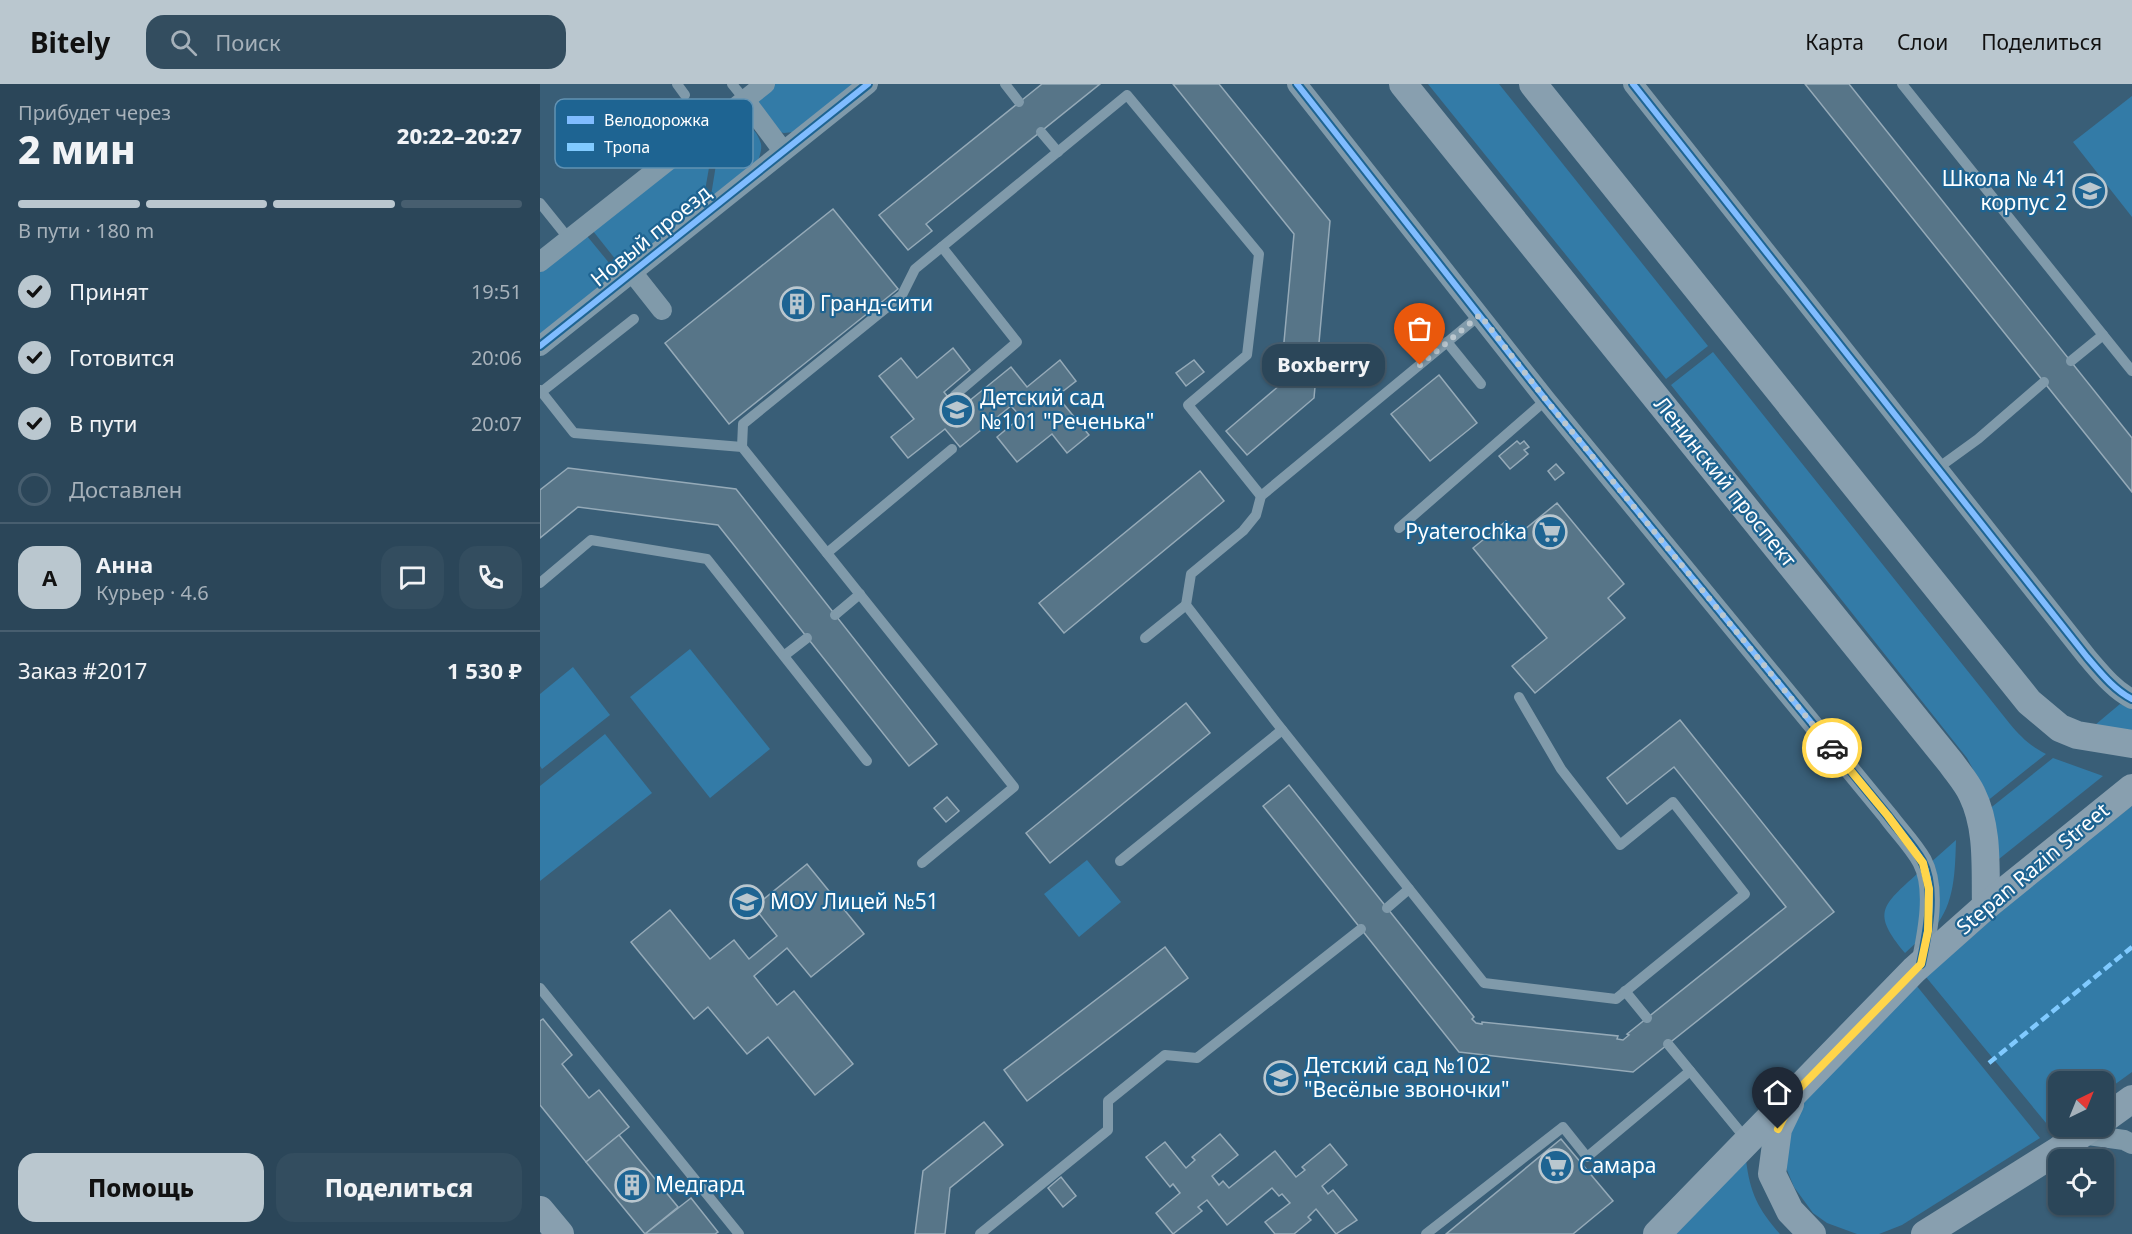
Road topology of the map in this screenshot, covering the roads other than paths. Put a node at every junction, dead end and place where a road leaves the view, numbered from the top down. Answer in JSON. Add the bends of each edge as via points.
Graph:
{"nodes":[{"id":1,"x":677,"y":84,"type":"edge"},
{"id":2,"x":732,"y":84,"type":"edge"},
{"id":3,"x":765,"y":84,"type":"edge"},
{"id":4,"x":868,"y":84,"type":"edge"},
{"id":5,"x":1005,"y":84,"type":"edge"},
{"id":6,"x":1297,"y":84,"type":"edge"},
{"id":7,"x":1403,"y":84,"type":"edge"},
{"id":8,"x":1533,"y":84,"type":"edge"},
{"id":9,"x":1633,"y":84,"type":"edge"},
{"id":10,"x":1902,"y":84,"type":"edge"},
{"id":11,"x":685,"y":95,"type":"dead end"},
{"id":12,"x":744,"y":99,"type":"edge"},
{"id":13,"x":746,"y":99,"type":"edge"},
{"id":14,"x":1019,"y":102,"type":"dead end"},
{"id":15,"x":753,"y":111,"type":"edge"},
{"id":16,"x":1041,"y":132,"type":"dead end"},
{"id":17,"x":783,"y":151,"type":"junction"},
{"id":18,"x":1058,"y":152,"type":"junction"},
{"id":19,"x":659,"y":168,"type":"edge"},
{"id":20,"x":540,"y":203,"type":"edge"},
{"id":21,"x":569,"y":239,"type":"junction"},
{"id":22,"x":942,"y":247,"type":"junction"},
{"id":23,"x":540,"y":262,"type":"edge"},
{"id":24,"x":632,"y":272,"type":"junction"},
{"id":25,"x":662,"y":310,"type":"dead end"},
{"id":26,"x":1480,"y":315,"type":"junction"},
{"id":27,"x":634,"y":319,"type":"dead end"},
{"id":28,"x":2103,"y":335,"type":"junction"},
{"id":29,"x":1447,"y":342,"type":"junction"},
{"id":30,"x":540,"y":346,"type":"edge"},
{"id":31,"x":2071,"y":361,"type":"dead end"},
{"id":32,"x":2132,"y":371,"type":"edge"},
{"id":33,"x":2044,"y":382,"type":"dead end"},
{"id":34,"x":1481,"y":384,"type":"dead end"},
{"id":35,"x":541,"y":391,"type":"edge"},
{"id":36,"x":955,"y":394,"type":"dead end"},
{"id":37,"x":1546,"y":400,"type":"junction"},
{"id":38,"x":742,"y":447,"type":"junction"},
{"id":39,"x":952,"y":449,"type":"dead end"},
{"id":40,"x":1938,"y":468,"type":"junction"},
{"id":41,"x":1261,"y":496,"type":"junction"},
{"id":42,"x":1399,"y":528,"type":"dead end"},
{"id":43,"x":827,"y":553,"type":"junction"},
{"id":44,"x":540,"y":583,"type":"edge"},
{"id":45,"x":860,"y":594,"type":"junction"},
{"id":46,"x":1186,"y":605,"type":"junction"},
{"id":47,"x":835,"y":615,"type":"dead end"},
{"id":48,"x":807,"y":638,"type":"dead end"},
{"id":49,"x":1145,"y":638,"type":"dead end"},
{"id":50,"x":785,"y":655,"type":"junction"},
{"id":51,"x":1519,"y":697,"type":"dead end"},
{"id":52,"x":2132,"y":699,"type":"edge"},
{"id":53,"x":1282,"y":730,"type":"junction"},
{"id":54,"x":2132,"y":744,"type":"edge"},
{"id":55,"x":867,"y":760,"type":"dead end"},
{"id":56,"x":2132,"y":788,"type":"edge"},
{"id":57,"x":1120,"y":861,"type":"dead end"},
{"id":58,"x":922,"y":863,"type":"dead end"},
{"id":59,"x":1409,"y":889,"type":"junction"},
{"id":60,"x":1986,"y":906,"type":"junction"},
{"id":61,"x":1387,"y":908,"type":"dead end"},
{"id":62,"x":1361,"y":929,"type":"dead end"},
{"id":63,"x":1921,"y":964,"type":"junction"},
{"id":64,"x":540,"y":988,"type":"edge"},
{"id":65,"x":1625,"y":991,"type":"junction"},
{"id":66,"x":1647,"y":1018,"type":"dead end"},
{"id":67,"x":1668,"y":1044,"type":"dead end"},
{"id":68,"x":1690,"y":1071,"type":"junction"},
{"id":69,"x":1797,"y":1091,"type":"junction"},
{"id":70,"x":2114,"y":1123,"type":"edge"},
{"id":71,"x":2077,"y":1137,"type":"edge"},
{"id":72,"x":1748,"y":1142,"type":"junction"},
{"id":73,"x":2132,"y":1144,"type":"edge"},
{"id":74,"x":540,"y":1210,"type":"edge"},
{"id":75,"x":560,"y":1234,"type":"edge"},
{"id":76,"x":739,"y":1234,"type":"edge"},
{"id":77,"x":980,"y":1234,"type":"edge"},
{"id":78,"x":1426,"y":1234,"type":"edge"},
{"id":79,"x":1657,"y":1234,"type":"edge"},
{"id":80,"x":1812,"y":1234,"type":"edge"},
{"id":81,"x":1925,"y":1234,"type":"edge"}],
"edges":[{"from":1,"to":11,"type":"lane"},
{"from":2,"to":12,"type":"lane"},
{"from":3,"to":13,"type":"street"},
{"from":4,"to":17,"type":"street","name":"Новый проезд"},
{"from":5,"to":14,"type":"lane"},
{"from":6,"to":26,"type":"street"},
{"from":7,"to":60,"type":"main road","name":"Ленинский проспект","via":[[1951,763],[1972,794],[1983,832]]},
{"from":8,"to":54,"type":"main road","via":[[2029,702],[2060,728],[2095,739]]},
{"from":9,"to":40,"type":"street"},
{"from":10,"to":28,"type":"lane"},
{"from":15,"to":17,"type":"street"},
{"from":16,"to":18,"type":"lane"},
{"from":17,"to":24,"type":"street","name":"Новый проезд"},
{"from":18,"to":22,"type":"lane"},
{"from":18,"to":41,"type":"lane","via":[[1128,95],[1260,254],[1247,355],[1188,405]]},
{"from":19,"to":21,"type":"street"},
{"from":20,"to":21,"type":"lane"},
{"from":21,"to":23,"type":"street"},
{"from":22,"to":36,"type":"lane","via":[[1017,342]]},
{"from":22,"to":38,"type":"lane","via":[[915,269],[902,295],[742,424]]},
{"from":24,"to":25,"type":"street","name":"Новый проезд"},
{"from":24,"to":30,"type":"street","name":"Новый проезд"},
{"from":26,"to":29,"type":"lane"},
{"from":26,"to":37,"type":"street"},
{"from":27,"to":35,"type":"lane"},
{"from":28,"to":31,"type":"lane"},
{"from":28,"to":32,"type":"lane"},
{"from":29,"to":34,"type":"lane"},
{"from":29,"to":41,"type":"lane"},
{"from":33,"to":40,"type":"lane"},
{"from":35,"to":38,"type":"lane","via":[[574,433]]},
{"from":37,"to":42,"type":"lane"},
{"from":37,"to":63,"type":"street","via":[[1923,863],[1930,912]]},
{"from":38,"to":43,"type":"lane"},
{"from":39,"to":43,"type":"lane"},
{"from":40,"to":52,"type":"street","via":[[2087,657]]},
{"from":41,"to":46,"type":"lane","via":[[1256,515],[1243,531],[1191,574]]},
{"from":43,"to":45,"type":"lane"},
{"from":44,"to":50,"type":"lane","via":[[591,540],[707,559]]},
{"from":45,"to":47,"type":"lane"},
{"from":45,"to":58,"type":"lane","via":[[1014,787]]},
{"from":46,"to":49,"type":"lane"},
{"from":46,"to":53,"type":"lane"},
{"from":48,"to":50,"type":"lane"},
{"from":50,"to":55,"type":"lane"},
{"from":51,"to":65,"type":"lane","via":[[1561,769],[1620,845],[1672,802],[1745,894]]},
{"from":53,"to":57,"type":"lane"},
{"from":53,"to":59,"type":"lane"},
{"from":56,"to":60,"type":"main road","name":"Stepan Razin Street"},
{"from":59,"to":61,"type":"lane"},
{"from":59,"to":65,"type":"lane","via":[[1484,983],[1616,999]]},
{"from":60,"to":63,"type":"main road","name":"Stepan Razin Street"},
{"from":62,"to":77,"type":"lane","via":[[1197,1058],[1165,1055],[1108,1101],[1108,1130]]},
{"from":63,"to":69,"type":"main road","name":"Stepan Razin Street"},
{"from":64,"to":76,"type":"lane"},
{"from":65,"to":66,"type":"lane"},
{"from":67,"to":68,"type":"lane"},
{"from":68,"to":72,"type":"lane"},
{"from":68,"to":78,"type":"lane","via":[[1587,1157],[1563,1127]]},
{"from":69,"to":72,"type":"main road","name":"Stepan Razin Street"},
{"from":69,"to":80,"type":"main road","via":[[1778,1129],[1772,1174],[1790,1211]]},
{"from":70,"to":73,"type":"street","via":[[2124,1140]]},
{"from":71,"to":81,"type":"main road"},
{"from":72,"to":79,"type":"main road","name":"Stepan Razin Street"},
{"from":74,"to":75,"type":"main road"}]}
